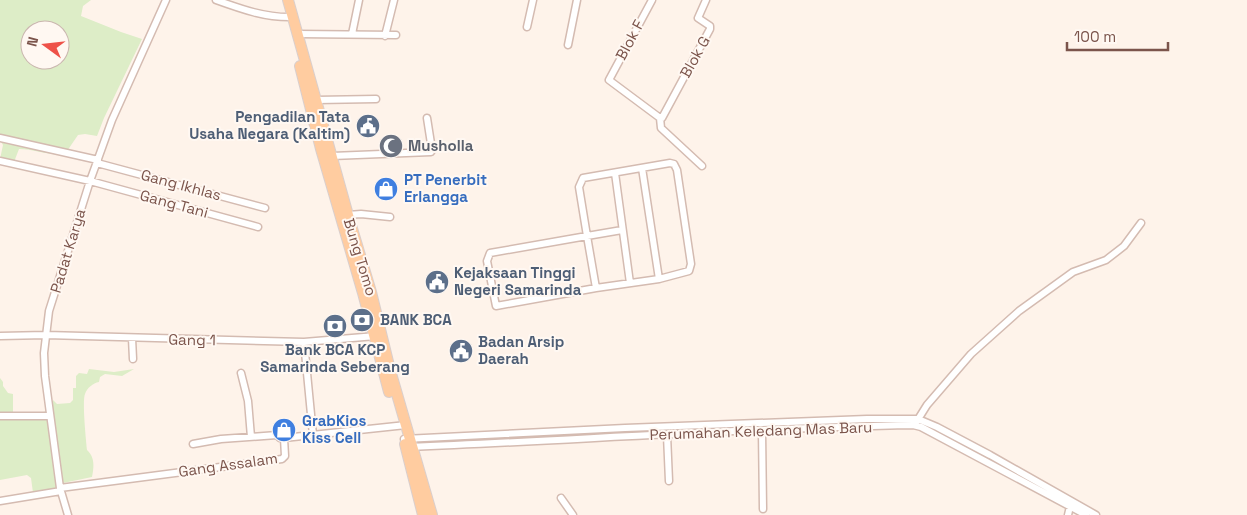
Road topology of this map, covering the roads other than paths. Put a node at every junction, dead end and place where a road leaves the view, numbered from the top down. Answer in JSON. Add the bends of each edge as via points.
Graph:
{"nodes":[{"id":1,"x":166,"y":0,"type":"edge"},
{"id":2,"x":216,"y":0,"type":"edge"},
{"id":3,"x":282,"y":0,"type":"edge"},
{"id":4,"x":288,"y":0,"type":"edge"},
{"id":5,"x":359,"y":0,"type":"edge"},
{"id":6,"x":394,"y":0,"type":"edge"},
{"id":7,"x":533,"y":0,"type":"edge"},
{"id":8,"x":577,"y":0,"type":"edge"},
{"id":9,"x":652,"y":0,"type":"edge"},
{"id":10,"x":706,"y":0,"type":"edge"},
{"id":11,"x":290,"y":17,"type":"junction"},
{"id":12,"x":526,"y":27,"type":"dead end"},
{"id":13,"x":298,"y":34,"type":"junction"},
{"id":14,"x":352,"y":34,"type":"junction"},
{"id":15,"x":396,"y":35,"type":"dead end"},
{"id":16,"x":385,"y":36,"type":"junction"},
{"id":17,"x":568,"y":45,"type":"dead end"},
{"id":18,"x":376,"y":99,"type":"dead end"},
{"id":19,"x":316,"y":100,"type":"junction"},
{"id":20,"x":428,"y":118,"type":"dead end"},
{"id":21,"x":661,"y":118,"type":"junction"},
{"id":22,"x":0,"y":138,"type":"edge"},
{"id":23,"x":332,"y":156,"type":"junction"},
{"id":24,"x":0,"y":161,"type":"edge"},
{"id":25,"x":97,"y":161,"type":"junction"},
{"id":26,"x":702,"y":166,"type":"dead end"},
{"id":27,"x":642,"y":168,"type":"junction"},
{"id":28,"x":615,"y":173,"type":"junction"},
{"id":29,"x":90,"y":180,"type":"junction"},
{"id":30,"x":335,"y":182,"type":"junction"},
{"id":31,"x":265,"y":208,"type":"dead end"},
{"id":32,"x":348,"y":215,"type":"junction"},
{"id":33,"x":390,"y":218,"type":"dead end"},
{"id":34,"x":1141,"y":223,"type":"dead end"},
{"id":35,"x":258,"y":227,"type":"dead end"},
{"id":36,"x":622,"y":230,"type":"junction"},
{"id":37,"x":587,"y":236,"type":"junction"},
{"id":38,"x":659,"y":279,"type":"junction"},
{"id":39,"x":630,"y":283,"type":"junction"},
{"id":40,"x":596,"y":288,"type":"junction"},
{"id":41,"x":0,"y":336,"type":"edge"},
{"id":42,"x":46,"y":336,"type":"junction"},
{"id":43,"x":379,"y":336,"type":"junction"},
{"id":44,"x":132,"y":338,"type":"junction"},
{"id":45,"x":304,"y":342,"type":"junction"},
{"id":46,"x":133,"y":359,"type":"dead end"},
{"id":47,"x":241,"y":372,"type":"dead end"},
{"id":48,"x":0,"y":416,"type":"edge"},
{"id":49,"x":50,"y":416,"type":"junction"},
{"id":50,"x":917,"y":422,"type":"junction"},
{"id":51,"x":403,"y":425,"type":"junction"},
{"id":52,"x":657,"y":428,"type":"junction"},
{"id":53,"x":762,"y":431,"type":"junction"},
{"id":54,"x":313,"y":435,"type":"junction"},
{"id":55,"x":658,"y":435,"type":"junction"},
{"id":56,"x":666,"y":435,"type":"junction"},
{"id":57,"x":252,"y":437,"type":"junction"},
{"id":58,"x":284,"y":438,"type":"junction"},
{"id":59,"x":408,"y":443,"type":"junction"},
{"id":60,"x":193,"y":444,"type":"dead end"},
{"id":61,"x":669,"y":481,"type":"dead end"},
{"id":62,"x":60,"y":489,"type":"junction"},
{"id":63,"x":561,"y":498,"type":"dead end"},
{"id":64,"x":0,"y":501,"type":"edge"},
{"id":65,"x":1070,"y":503,"type":"junction"},
{"id":66,"x":763,"y":508,"type":"dead end"},
{"id":67,"x":68,"y":515,"type":"edge"},
{"id":68,"x":423,"y":515,"type":"edge"},
{"id":69,"x":432,"y":515,"type":"edge"},
{"id":70,"x":573,"y":515,"type":"edge"},
{"id":71,"x":1068,"y":515,"type":"edge"},
{"id":72,"x":1086,"y":515,"type":"edge"},
{"id":73,"x":1096,"y":515,"type":"edge"}],
"edges":[{"from":1,"to":25,"type":"street","name":"Padat Karya"},
{"from":2,"to":11,"type":"street","via":[[252,12]]},
{"from":3,"to":11,"type":"main road","name":"Bung Tomo"},
{"from":4,"to":11,"type":"main road","name":"Bung Tomo"},
{"from":5,"to":14,"type":"street"},
{"from":6,"to":16,"type":"street"},
{"from":7,"to":12,"type":"street"},
{"from":8,"to":17,"type":"street"},
{"from":9,"to":21,"type":"street","name":"Blok F","via":[[609,80]]},
{"from":10,"to":21,"type":"street","name":"Blok G","via":[[698,18],[710,29]]},
{"from":11,"to":13,"type":"main road","name":"Bung Tomo"},
{"from":11,"to":30,"type":"main road","name":"Bung Tomo"},
{"from":13,"to":14,"type":"street"},
{"from":13,"to":19,"type":"main road","name":"Bung Tomo"},
{"from":14,"to":16,"type":"street"},
{"from":15,"to":16,"type":"street"},
{"from":18,"to":19,"type":"street"},
{"from":19,"to":23,"type":"main road","name":"Bung Tomo"},
{"from":20,"to":23,"type":"street","via":[[431,152]]},
{"from":21,"to":26,"type":"street","via":[[661,128]]},
{"from":22,"to":25,"type":"street","name":"Gang Ikhlas"},
{"from":23,"to":30,"type":"main road","name":"Bung Tomo"},
{"from":24,"to":29,"type":"street","name":"Gang Tani"},
{"from":25,"to":29,"type":"street","name":"Padat Karya"},
{"from":25,"to":31,"type":"street","name":"Gang Ikhlas"},
{"from":27,"to":28,"type":"street"},
{"from":27,"to":38,"type":"street"},
{"from":27,"to":38,"type":"street","via":[[670,163],[677,170],[691,268]]},
{"from":28,"to":36,"type":"street"},
{"from":28,"to":37,"type":"street","via":[[583,178],[580,184]]},
{"from":29,"to":35,"type":"street","name":"Gang Tani"},
{"from":29,"to":42,"type":"street","name":"Padat Karya","via":[[49,311]]},
{"from":30,"to":32,"type":"main road","name":"Bung Tomo"},
{"from":30,"to":43,"type":"main road","name":"Bung Tomo"},
{"from":32,"to":33,"type":"street"},
{"from":32,"to":43,"type":"main road","name":"Bung Tomo"},
{"from":34,"to":50,"type":"street","via":[[1124,246],[1106,260],[1073,272],[1020,311],[971,354]]},
{"from":36,"to":37,"type":"street"},
{"from":36,"to":39,"type":"street"},
{"from":37,"to":40,"type":"street"},
{"from":37,"to":40,"type":"street","via":[[493,251],[486,261],[496,306]]},
{"from":38,"to":39,"type":"street"},
{"from":39,"to":40,"type":"street"},
{"from":41,"to":42,"type":"street","name":"Gang 1"},
{"from":42,"to":44,"type":"street","name":"Gang 1"},
{"from":42,"to":49,"type":"street","name":"Padat Karya","via":[[45,376]]},
{"from":43,"to":45,"type":"street","name":"Gang 1"},
{"from":43,"to":51,"type":"main road","name":"Bung Tomo"},
{"from":44,"to":45,"type":"street","name":"Gang 1"},
{"from":44,"to":46,"type":"street"},
{"from":45,"to":54,"type":"street"},
{"from":47,"to":57,"type":"street"},
{"from":48,"to":49,"type":"street"},
{"from":49,"to":62,"type":"street","name":"Padat Karya"},
{"from":50,"to":52,"type":"street","via":[[858,419]]},
{"from":50,"to":53,"type":"street","name":"Perumahan Keledang Mas Baru"},
{"from":50,"to":65,"type":"street","name":"Perumahan Keledang Mas Baru"},
{"from":51,"to":54,"type":"street","name":"Gang Assalam"},
{"from":51,"to":59,"type":"main road","name":"Bung Tomo"},
{"from":52,"to":55,"type":"street"},
{"from":52,"to":59,"type":"street"},
{"from":53,"to":56,"type":"street","name":"Perumahan Keledang Mas Baru"},
{"from":53,"to":66,"type":"street"},
{"from":54,"to":58,"type":"street","name":"Gang Assalam"},
{"from":55,"to":56,"type":"street","name":"Perumahan Keledang Mas Baru"},
{"from":55,"to":59,"type":"street","name":"Perumahan Keledang Mas Baru"},
{"from":56,"to":61,"type":"street"},
{"from":57,"to":58,"type":"street","via":[[277,435]]},
{"from":57,"to":60,"type":"street"},
{"from":58,"to":62,"type":"street","name":"Gang Assalam","via":[[285,456],[282,460]]},
{"from":59,"to":68,"type":"main road","name":"Bung Tomo"},
{"from":59,"to":69,"type":"main road","name":"Bung Tomo"},
{"from":62,"to":64,"type":"street"},
{"from":62,"to":67,"type":"street","name":"Padat Karya"},
{"from":63,"to":70,"type":"street"},
{"from":65,"to":71,"type":"street"},
{"from":65,"to":72,"type":"street","name":"Perumahan Keledang Mas Baru"},
{"from":65,"to":73,"type":"street"}]}
